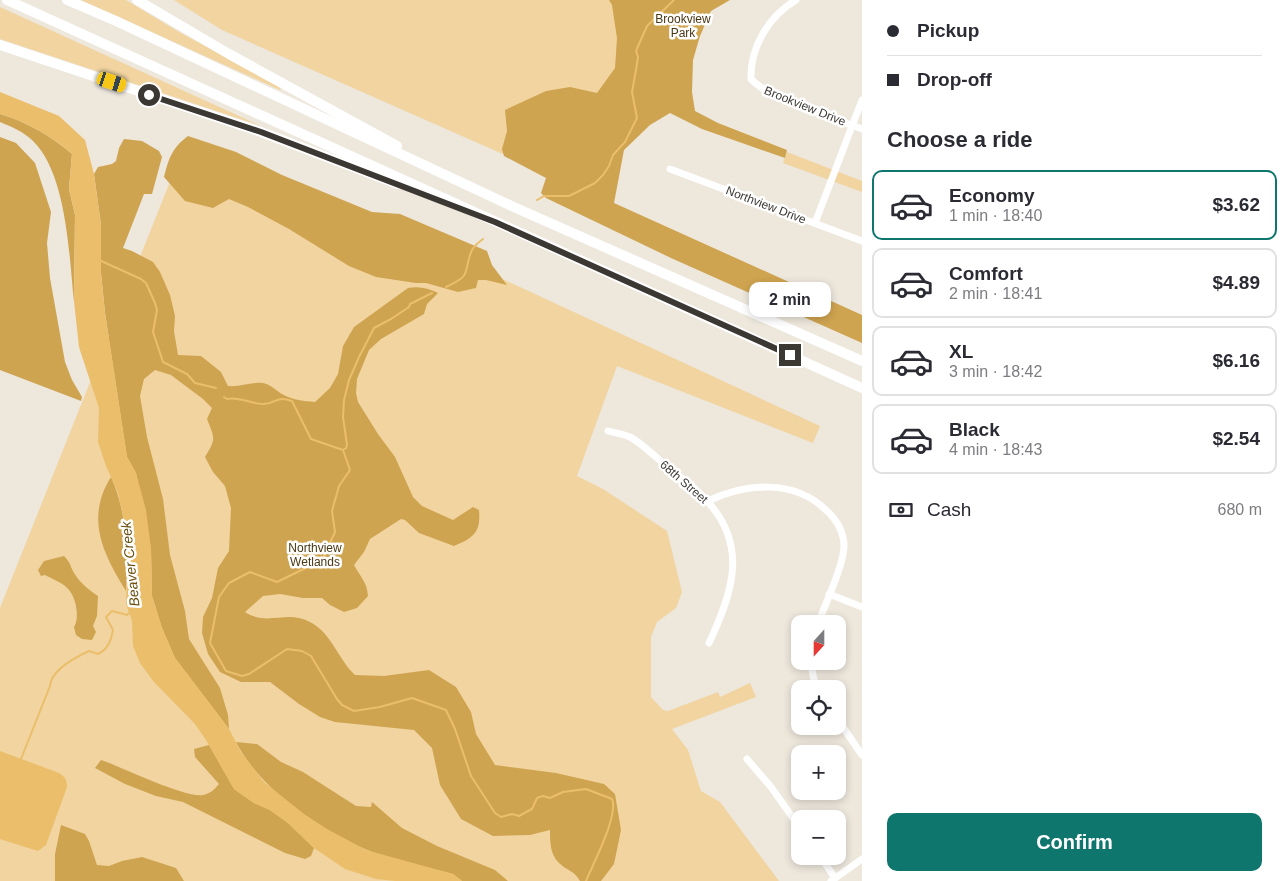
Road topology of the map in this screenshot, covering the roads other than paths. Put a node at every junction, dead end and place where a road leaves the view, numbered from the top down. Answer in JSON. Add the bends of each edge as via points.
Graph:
{"nodes":[{"id":1,"x":7,"y":0,"type":"edge"},
{"id":2,"x":67,"y":0,"type":"edge"},
{"id":3,"x":137,"y":0,"type":"edge"},
{"id":4,"x":796,"y":0,"type":"edge"},
{"id":5,"x":0,"y":46,"type":"edge"},
{"id":6,"x":862,"y":100,"type":"edge"},
{"id":7,"x":852,"y":125,"type":"junction"},
{"id":8,"x":862,"y":129,"type":"edge"},
{"id":9,"x":420,"y":164,"type":"junction"},
{"id":10,"x":670,"y":169,"type":"dead end"},
{"id":11,"x":495,"y":222,"type":"junction"},
{"id":12,"x":815,"y":223,"type":"junction"},
{"id":13,"x":862,"y":241,"type":"edge"},
{"id":14,"x":862,"y":360,"type":"edge"},
{"id":15,"x":862,"y":388,"type":"edge"},
{"id":16,"x":608,"y":431,"type":"dead end"},
{"id":17,"x":708,"y":501,"type":"junction"},
{"id":18,"x":829,"y":594,"type":"junction"},
{"id":19,"x":862,"y":607,"type":"edge"},
{"id":20,"x":821,"y":615,"type":"edge"},
{"id":21,"x":709,"y":644,"type":"dead end"},
{"id":22,"x":846,"y":732,"type":"edge"},
{"id":23,"x":862,"y":755,"type":"edge"},
{"id":24,"x":747,"y":759,"type":"dead end"},
{"id":25,"x":791,"y":815,"type":"edge"},
{"id":26,"x":862,"y":859,"type":"edge"},
{"id":27,"x":825,"y":865,"type":"edge"},
{"id":28,"x":833,"y":880,"type":"edge"}],
"edges":[{"from":1,"to":11,"type":"highway"},
{"from":2,"to":9,"type":"highway"},
{"from":3,"to":9,"type":"highway","via":[[396,145]]},
{"from":4,"to":7,"type":"street","name":"Brookview Drive","via":[[776,15],[763,33],[753,58],[751,80],[772,95]]},
{"from":5,"to":11,"type":"highway","via":[[261,132]]},
{"from":6,"to":7,"type":"street"},
{"from":7,"to":8,"type":"street","name":"Brookview Drive"},
{"from":7,"to":12,"type":"street"},
{"from":9,"to":14,"type":"highway"},
{"from":10,"to":12,"type":"street","name":"Northview Drive"},
{"from":11,"to":15,"type":"highway"},
{"from":12,"to":13,"type":"street","name":"Northview Drive"},
{"from":16,"to":17,"type":"street","name":"68th Street","via":[[631,438]]},
{"from":17,"to":18,"type":"street","via":[[728,492],[772,487],[798,491],[820,504],[836,521],[844,546]]},
{"from":17,"to":21,"type":"street","name":"68th Street","via":[[725,529],[733,566],[731,591]]},
{"from":18,"to":19,"type":"street"},
{"from":18,"to":20,"type":"street"},
{"from":22,"to":23,"type":"street"},
{"from":24,"to":25,"type":"street"},
{"from":26,"to":28,"type":"street"},
{"from":27,"to":28,"type":"street"}]}
